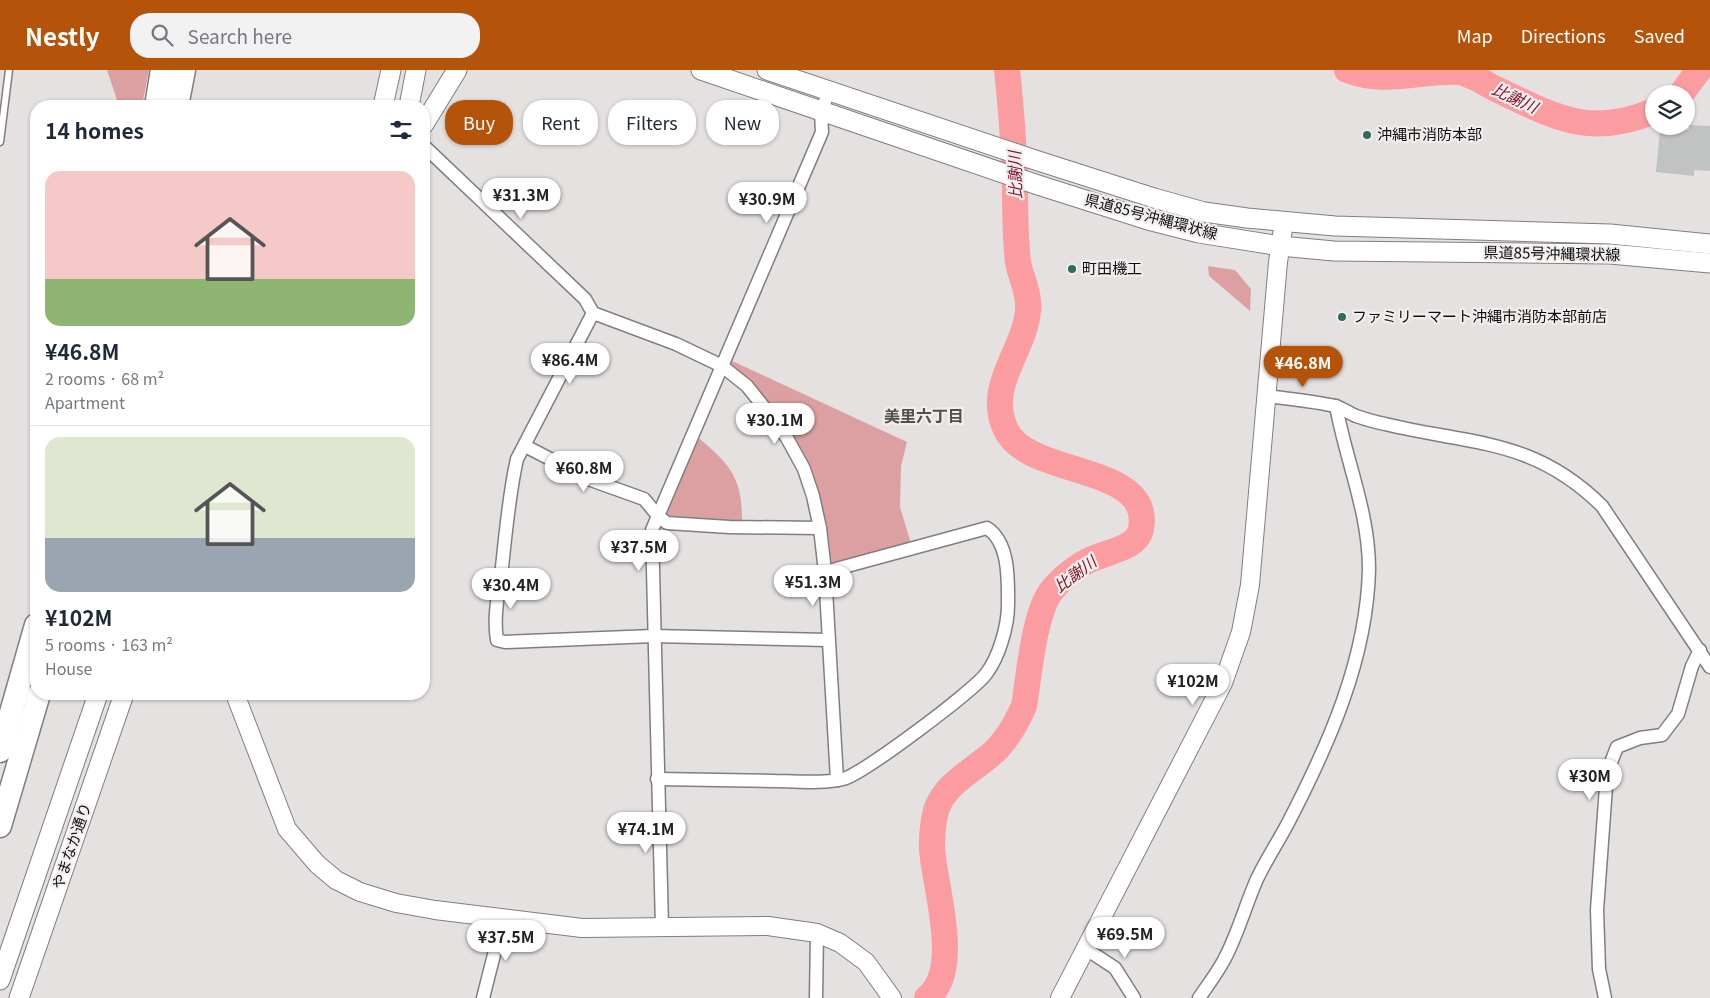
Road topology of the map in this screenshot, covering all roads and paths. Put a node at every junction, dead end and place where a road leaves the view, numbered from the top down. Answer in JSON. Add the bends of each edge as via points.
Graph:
{"nodes":[{"id":1,"x":9,"y":70,"type":"edge"},
{"id":2,"x":162,"y":70,"type":"edge"},
{"id":3,"x":184,"y":70,"type":"edge"},
{"id":4,"x":391,"y":70,"type":"edge"},
{"id":5,"x":416,"y":70,"type":"edge"},
{"id":6,"x":457,"y":70,"type":"edge"},
{"id":7,"x":701,"y":70,"type":"edge"},
{"id":8,"x":767,"y":70,"type":"edge"},
{"id":9,"x":829,"y":91,"type":"junction"},
{"id":10,"x":157,"y":100,"type":"edge"},
{"id":11,"x":178,"y":100,"type":"edge"},
{"id":12,"x":384,"y":100,"type":"edge"},
{"id":13,"x":410,"y":100,"type":"edge"},
{"id":14,"x":821,"y":112,"type":"junction"},
{"id":15,"x":430,"y":114,"type":"edge"},
{"id":16,"x":0,"y":142,"type":"edge"},
{"id":17,"x":430,"y":152,"type":"edge"},
{"id":18,"x":1284,"y":222,"type":"junction"},
{"id":19,"x":1710,"y":244,"type":"edge"},
{"id":20,"x":1280,"y":246,"type":"junction"},
{"id":21,"x":1710,"y":262,"type":"edge"},
{"id":22,"x":593,"y":313,"type":"junction"},
{"id":23,"x":722,"y":366,"type":"junction"},
{"id":24,"x":1267,"y":396,"type":"junction"},
{"id":25,"x":1336,"y":406,"type":"junction"},
{"id":26,"x":525,"y":446,"type":"junction"},
{"id":27,"x":659,"y":517,"type":"junction"},
{"id":28,"x":820,"y":528,"type":"junction"},
{"id":29,"x":824,"y":572,"type":"junction"},
{"id":30,"x":653,"y":636,"type":"junction"},
{"id":31,"x":828,"y":640,"type":"junction"},
{"id":32,"x":30,"y":647,"type":"edge"},
{"id":33,"x":1700,"y":650,"type":"junction"},
{"id":34,"x":1710,"y":667,"type":"edge"},
{"id":35,"x":37,"y":700,"type":"edge"},
{"id":36,"x":96,"y":700,"type":"edge"},
{"id":37,"x":122,"y":700,"type":"edge"},
{"id":38,"x":237,"y":700,"type":"edge"},
{"id":39,"x":0,"y":751,"type":"edge"},
{"id":40,"x":657,"y":779,"type":"junction"},
{"id":41,"x":837,"y":780,"type":"junction"},
{"id":42,"x":0,"y":826,"type":"edge"},
{"id":43,"x":503,"y":918,"type":"junction"},
{"id":44,"x":662,"y":927,"type":"junction"},
{"id":45,"x":817,"y":933,"type":"junction"},
{"id":46,"x":1086,"y":949,"type":"junction"},
{"id":47,"x":0,"y":980,"type":"edge"},
{"id":48,"x":19,"y":998,"type":"edge"},
{"id":49,"x":483,"y":998,"type":"edge"},
{"id":50,"x":816,"y":998,"type":"edge"},
{"id":51,"x":892,"y":998,"type":"edge"},
{"id":52,"x":1060,"y":998,"type":"edge"},
{"id":53,"x":1134,"y":998,"type":"edge"},
{"id":54,"x":1199,"y":998,"type":"edge"},
{"id":55,"x":1605,"y":998,"type":"edge"}],
"edges":[{"from":1,"to":16,"type":"lane"},
{"from":2,"to":10,"type":"highway"},
{"from":3,"to":11,"type":"highway"},
{"from":4,"to":12,"type":"main road"},
{"from":5,"to":13,"type":"main road"},
{"from":6,"to":15,"type":"main road"},
{"from":7,"to":14,"type":"main road","name":"県道85号沖縄環状線"},
{"from":8,"to":9,"type":"main road","name":"県道85号沖縄環状線"},
{"from":9,"to":14,"type":"street"},
{"from":9,"to":18,"type":"main road","name":"県道85号沖縄環状線","via":[[1154,198],[1204,212]]},
{"from":14,"to":20,"type":"main road","name":"県道85号沖縄環状線","via":[[1035,184],[1190,231]]},
{"from":14,"to":23,"type":"street","via":[[822,132]]},
{"from":17,"to":22,"type":"street","via":[[585,299]]},
{"from":18,"to":19,"type":"main road","name":"県道85号沖縄環状線","via":[[1610,234]]},
{"from":18,"to":20,"type":"street"},
{"from":20,"to":21,"type":"main road","name":"県道85号沖縄環状線","via":[[1334,251],[1610,254]]},
{"from":20,"to":24,"type":"street"},
{"from":22,"to":23,"type":"street","via":[[676,344]]},
{"from":22,"to":26,"type":"street"},
{"from":23,"to":27,"type":"street"},
{"from":23,"to":28,"type":"street","via":[[746,386],[787,438],[804,469]]},
{"from":24,"to":25,"type":"street"},
{"from":24,"to":46,"type":"street","via":[[1250,585],[1234,656]]},
{"from":25,"to":33,"type":"street","via":[[1385,424],[1514,450],[1559,470],[1602,506]]},
{"from":25,"to":54,"type":"street","via":[[1365,515],[1369,568],[1362,638],[1353,676],[1318,757],[1257,880],[1224,960]]},
{"from":26,"to":27,"type":"street","via":[[591,480],[644,499]]},
{"from":26,"to":30,"type":"street","via":[[517,459],[512,481],[495,629],[497,640]]},
{"from":27,"to":28,"type":"street","via":[[668,523],[688,525]]},
{"from":27,"to":30,"type":"street","via":[[652,530]]},
{"from":28,"to":29,"type":"street"},
{"from":29,"to":31,"type":"street"},
{"from":29,"to":41,"type":"street","via":[[987,528],[994,532],[1002,549],[1007,572],[1008,611],[996,654],[987,672],[974,687],[878,758]]},
{"from":30,"to":31,"type":"street"},
{"from":30,"to":40,"type":"street"},
{"from":31,"to":41,"type":"street"},
{"from":32,"to":39,"type":"highway"},
{"from":33,"to":34,"type":"street"},
{"from":33,"to":55,"type":"street","via":[[1678,714],[1662,735],[1640,738],[1617,747],[1607,773],[1597,910],[1598,969]]},
{"from":35,"to":42,"type":"highway"},
{"from":36,"to":47,"type":"main road","name":"やまなか通り"},
{"from":37,"to":48,"type":"main road","name":"やまなか通り"},
{"from":38,"to":43,"type":"street","via":[[287,829],[306,854],[336,880],[360,892],[396,903]]},
{"from":40,"to":41,"type":"street"},
{"from":40,"to":44,"type":"street"},
{"from":43,"to":44,"type":"street","via":[[582,928]]},
{"from":43,"to":49,"type":"street"},
{"from":44,"to":45,"type":"street","via":[[768,926]]},
{"from":45,"to":50,"type":"street"},
{"from":45,"to":51,"type":"street","via":[[840,943],[866,962]]},
{"from":46,"to":52,"type":"street"},
{"from":46,"to":53,"type":"street","via":[[1115,968]]}]}
